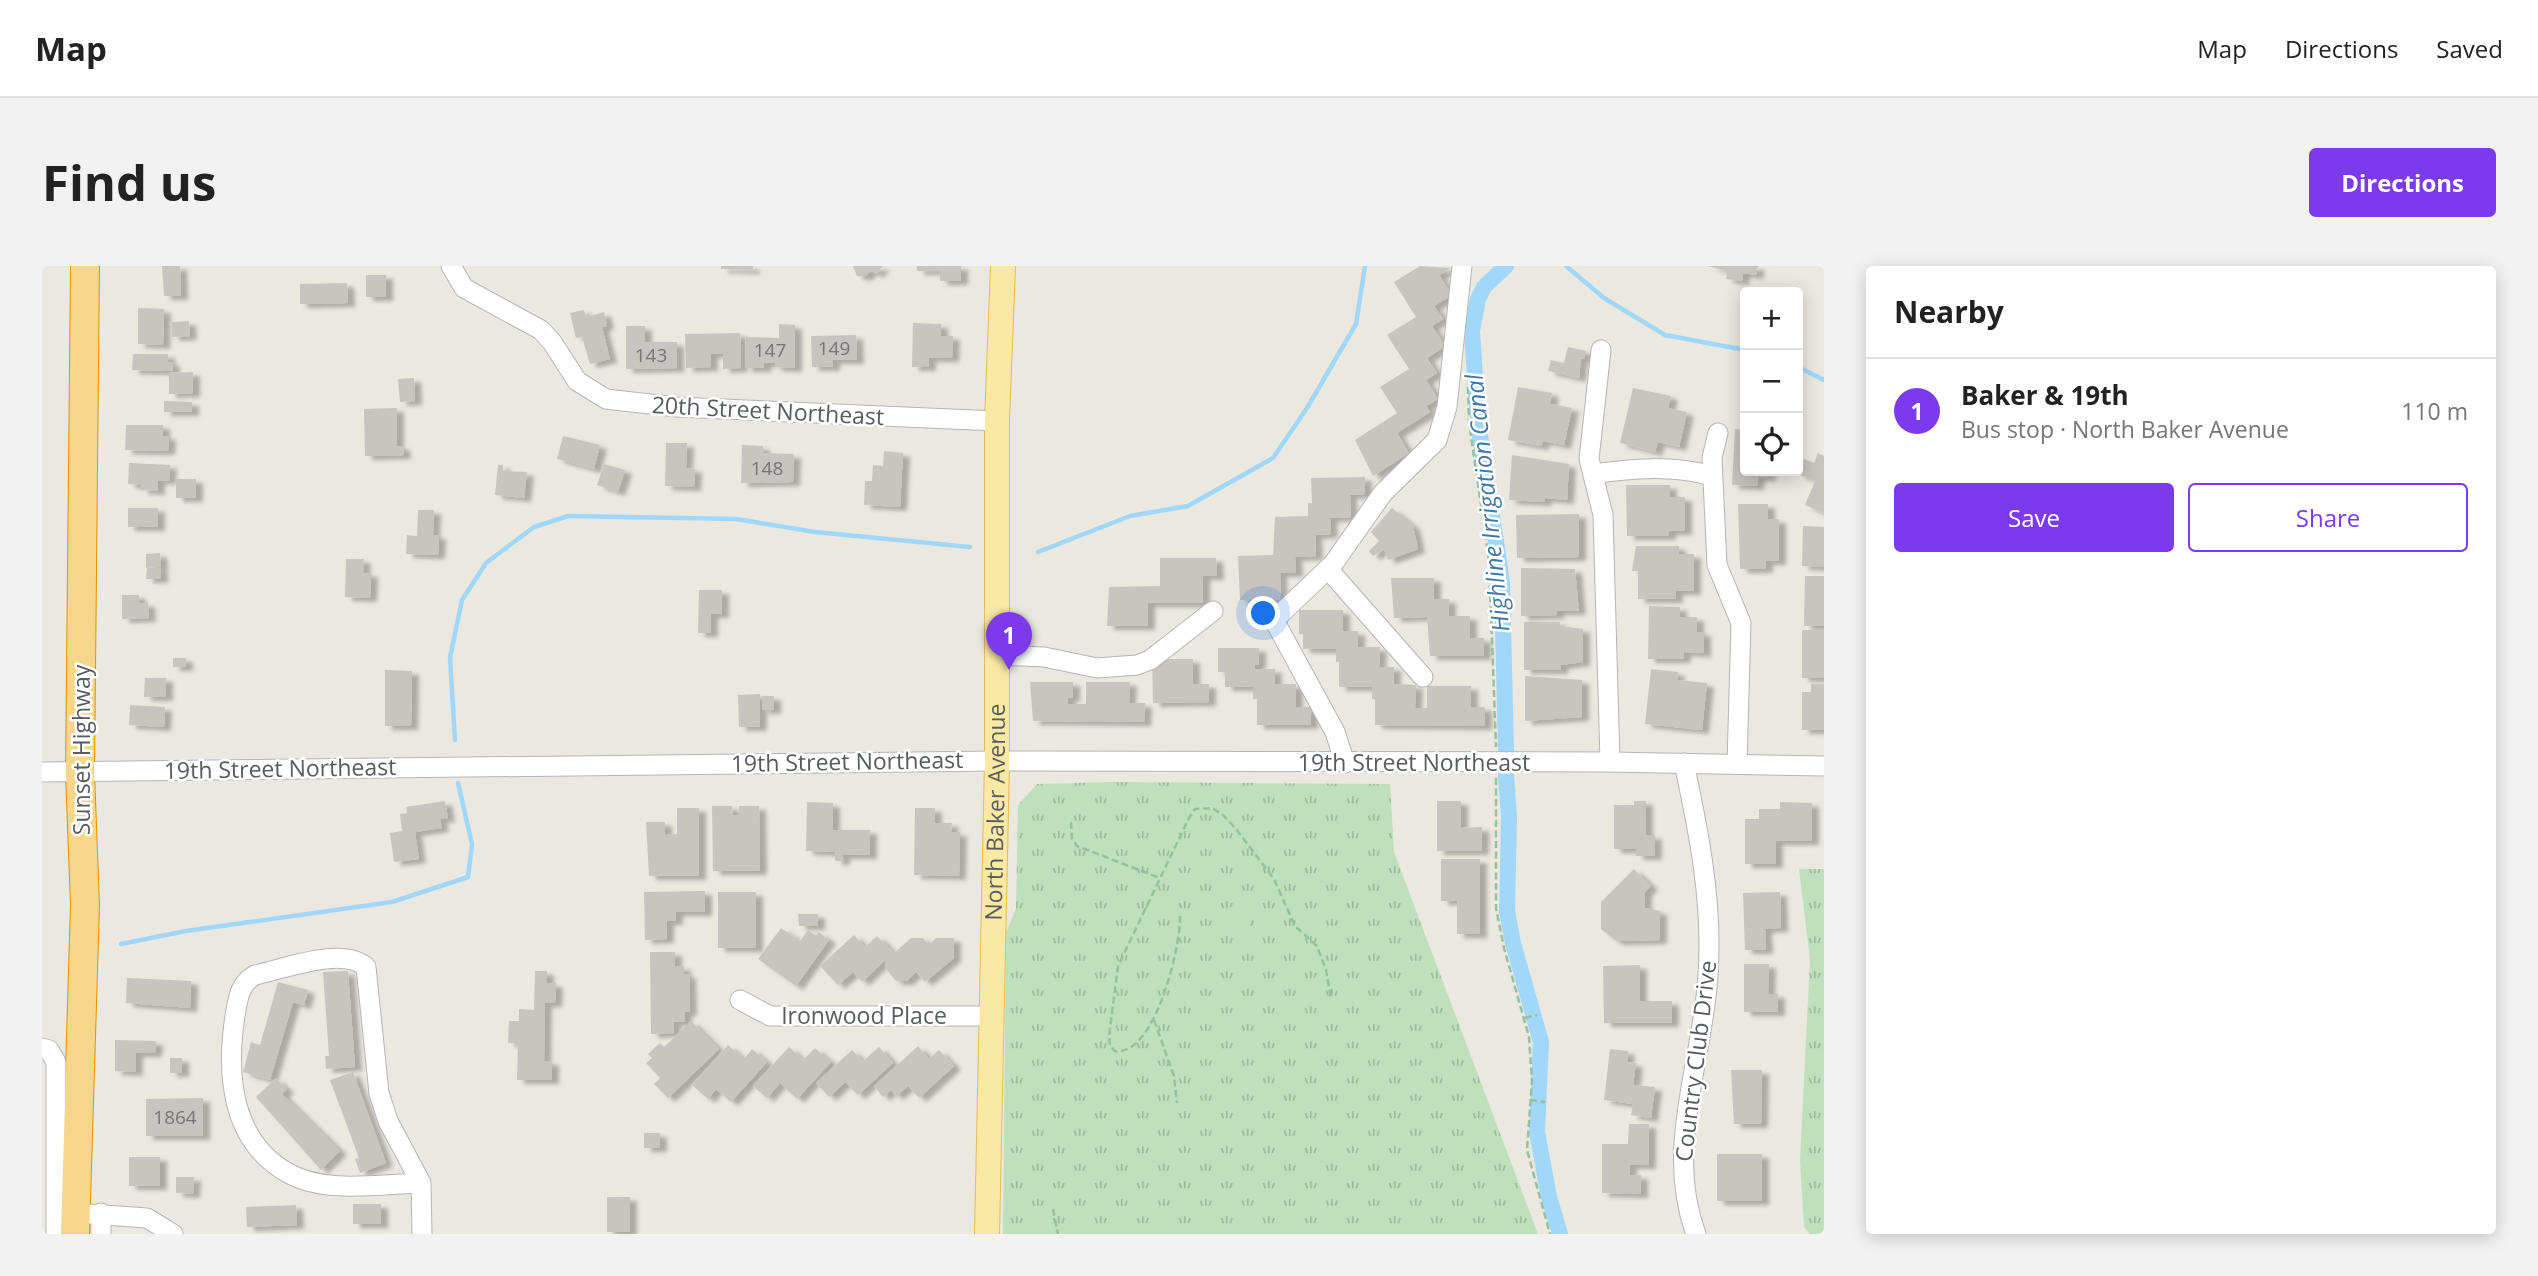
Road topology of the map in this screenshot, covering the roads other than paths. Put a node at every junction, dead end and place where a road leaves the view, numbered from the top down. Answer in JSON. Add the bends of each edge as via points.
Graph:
{"nodes":[{"id":1,"x":85,"y":266,"type":"edge"},
{"id":2,"x":451,"y":266,"type":"edge"},
{"id":3,"x":1003,"y":266,"type":"edge"},
{"id":4,"x":1462,"y":266,"type":"edge"},
{"id":5,"x":1601,"y":350,"type":"dead end"},
{"id":6,"x":997,"y":421,"type":"junction"},
{"id":7,"x":1718,"y":433,"type":"dead end"},
{"id":8,"x":1593,"y":474,"type":"junction"},
{"id":9,"x":1712,"y":476,"type":"junction"},
{"id":10,"x":1328,"y":569,"type":"junction"},
{"id":11,"x":1213,"y":611,"type":"dead end"},
{"id":12,"x":998,"y":655,"type":"junction"},
{"id":13,"x":1423,"y":677,"type":"dead end"},
{"id":14,"x":997,"y":761,"type":"junction"},
{"id":15,"x":1610,"y":762,"type":"junction"},
{"id":16,"x":1345,"y":763,"type":"junction"},
{"id":17,"x":1684,"y":763,"type":"junction"},
{"id":18,"x":1737,"y":764,"type":"junction"},
{"id":19,"x":1824,"y":766,"type":"edge"},
{"id":20,"x":42,"y":772,"type":"edge"},
{"id":21,"x":80,"y":773,"type":"junction"},
{"id":22,"x":740,"y":1000,"type":"dead end"},
{"id":23,"x":993,"y":1016,"type":"junction"},
{"id":24,"x":42,"y":1048,"type":"edge"},
{"id":25,"x":421,"y":1183,"type":"junction"},
{"id":26,"x":84,"y":1220,"type":"edge"},
{"id":27,"x":56,"y":1234,"type":"edge"},
{"id":28,"x":101,"y":1234,"type":"edge"},
{"id":29,"x":173,"y":1234,"type":"edge"},
{"id":30,"x":422,"y":1234,"type":"edge"},
{"id":31,"x":987,"y":1234,"type":"edge"},
{"id":32,"x":1696,"y":1234,"type":"edge"}],
"edges":[{"from":1,"to":21,"type":"highway","name":"Sunset Highway"},
{"from":2,"to":6,"type":"street","name":"20th Street Northeast","via":[[464,288],[541,330],[577,382],[606,399],[630,404]]},
{"from":3,"to":6,"type":"main road","name":"North Baker Avenue"},
{"from":4,"to":10,"type":"street","via":[[1447,407],[1437,440],[1383,493]]},
{"from":5,"to":8,"type":"street","via":[[1589,459]]},
{"from":6,"to":12,"type":"main road","name":"North Baker Avenue"},
{"from":7,"to":9,"type":"street"},
{"from":8,"to":9,"type":"street","via":[[1672,469]]},
{"from":8,"to":15,"type":"street","via":[[1603,515]]},
{"from":9,"to":18,"type":"street","via":[[1717,565],[1741,623]]},
{"from":10,"to":13,"type":"street"},
{"from":10,"to":16,"type":"street","via":[[1275,620],[1335,732]]},
{"from":11,"to":12,"type":"street","via":[[1137,665],[1097,668],[1045,657]]},
{"from":12,"to":14,"type":"main road","name":"North Baker Avenue"},
{"from":14,"to":16,"type":"street","name":"19th Street Northeast"},
{"from":14,"to":21,"type":"street","name":"19th Street Northeast"},
{"from":14,"to":23,"type":"main road","name":"North Baker Avenue"},
{"from":15,"to":16,"type":"street","name":"19th Street Northeast"},
{"from":15,"to":17,"type":"street","name":"19th Street Northeast"},
{"from":17,"to":18,"type":"street","name":"19th Street Northeast"},
{"from":17,"to":32,"type":"street","name":"Country Club Drive","via":[[1709,923],[1706,1010],[1689,1094],[1683,1154],[1685,1198]]},
{"from":18,"to":19,"type":"street","name":"19th Street Northeast"},
{"from":20,"to":21,"type":"street","name":"19th Street Northeast"},
{"from":21,"to":26,"type":"highway","name":"Sunset Highway","via":[[85,905]]},
{"from":22,"to":23,"type":"street","name":"Ironwood Place","via":[[770,1016]]},
{"from":23,"to":31,"type":"main road","name":"North Baker Avenue"},
{"from":24,"to":27,"type":"street","via":[[50,1049],[56,1062]]},
{"from":25,"to":25,"type":"street","via":[[388,1121],[379,1093],[366,967],[357,960],[329,957],[245,981],[229,1066],[241,1119],[260,1151],[288,1173],[314,1182]]},
{"from":25,"to":30,"type":"street"},
{"from":26,"to":28,"type":"street","name":"Sunset Highway"},
{"from":26,"to":29,"type":"street","via":[[146,1218]]}]}
